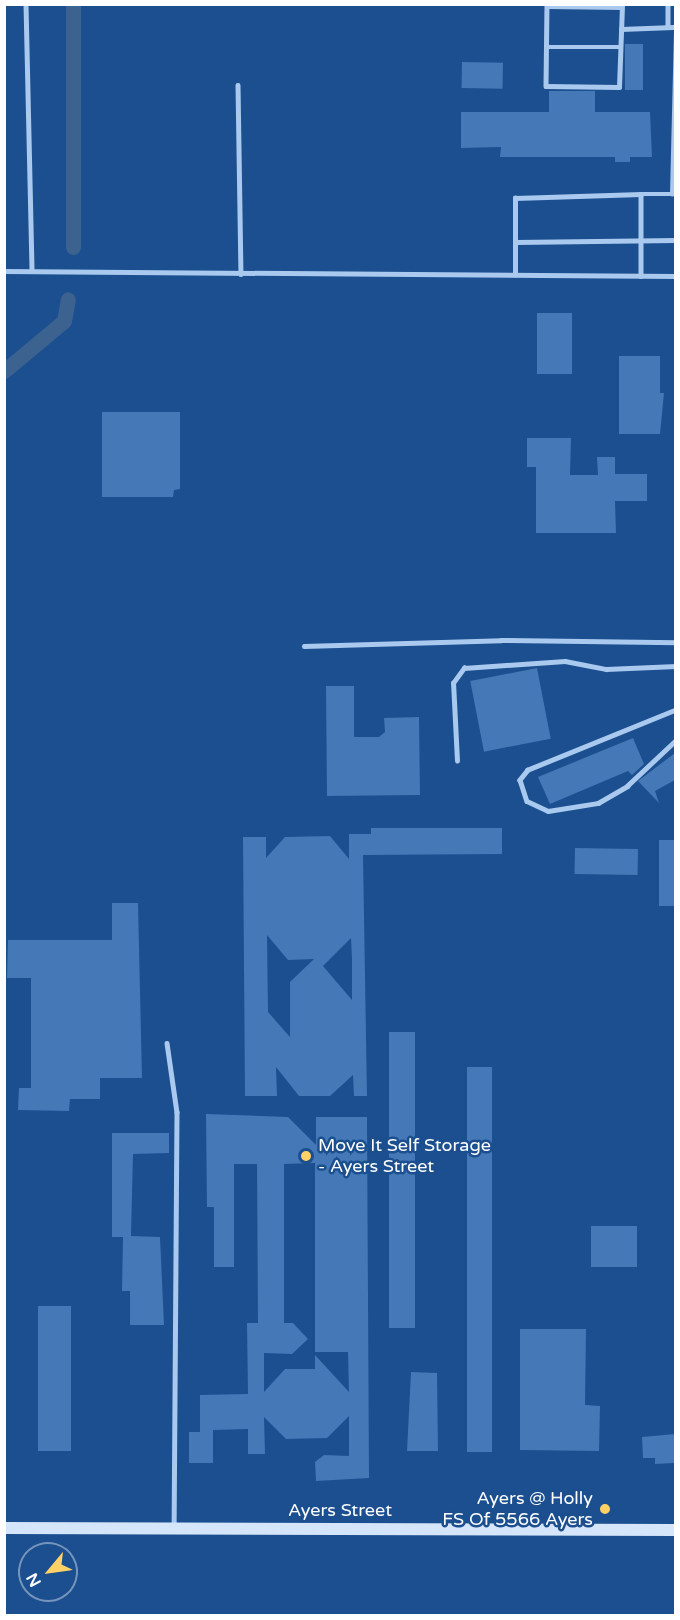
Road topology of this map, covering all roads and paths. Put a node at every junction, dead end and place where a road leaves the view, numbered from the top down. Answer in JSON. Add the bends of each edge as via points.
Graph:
{"nodes":[{"id":1,"x":26,"y":4,"type":"edge"},
{"id":2,"x":668,"y":4,"type":"edge"},
{"id":3,"x":547,"y":5,"type":"edge"},
{"id":4,"x":621,"y":6,"type":"edge"},
{"id":5,"x":672,"y":27,"type":"edge"},
{"id":6,"x":621,"y":29,"type":"junction"},
{"id":7,"x":546,"y":46,"type":"junction"},
{"id":8,"x":620,"y":47,"type":"junction"},
{"id":9,"x":238,"y":85,"type":"dead end"},
{"id":10,"x":641,"y":194,"type":"junction"},
{"id":11,"x":674,"y":194,"type":"edge"},
{"id":12,"x":675,"y":240,"type":"edge"},
{"id":13,"x":641,"y":241,"type":"junction"},
{"id":14,"x":515,"y":242,"type":"junction"},
{"id":15,"x":4,"y":271,"type":"edge"},
{"id":16,"x":32,"y":271,"type":"junction"},
{"id":17,"x":241,"y":274,"type":"junction"},
{"id":18,"x":515,"y":275,"type":"junction"},
{"id":19,"x":641,"y":276,"type":"junction"},
{"id":20,"x":675,"y":276,"type":"edge"},
{"id":21,"x":675,"y":642,"type":"edge"},
{"id":22,"x":304,"y":646,"type":"dead end"},
{"id":23,"x":675,"y":666,"type":"edge"},
{"id":24,"x":675,"y":710,"type":"edge"},
{"id":25,"x":675,"y":740,"type":"edge"},
{"id":26,"x":456,"y":761,"type":"dead end"},
{"id":27,"x":167,"y":1042,"type":"dead end"},
{"id":28,"x":174,"y":1527,"type":"junction"},
{"id":29,"x":4,"y":1528,"type":"edge"},
{"id":30,"x":675,"y":1530,"type":"edge"}],
"edges":[{"from":1,"to":16,"type":"lane"},
{"from":2,"to":5,"type":"lane"},
{"from":3,"to":4,"type":"lane"},
{"from":3,"to":7,"type":"lane"},
{"from":4,"to":6,"type":"lane"},
{"from":5,"to":6,"type":"lane"},
{"from":5,"to":11,"type":"lane"},
{"from":6,"to":8,"type":"lane"},
{"from":7,"to":8,"type":"lane"},
{"from":7,"to":8,"type":"lane","via":[[546,86],[577,87],[619,87]]},
{"from":9,"to":17,"type":"lane"},
{"from":10,"to":11,"type":"lane"},
{"from":10,"to":13,"type":"lane"},
{"from":10,"to":14,"type":"lane","via":[[515,198]]},
{"from":12,"to":13,"type":"lane"},
{"from":13,"to":14,"type":"lane"},
{"from":13,"to":19,"type":"lane"},
{"from":14,"to":18,"type":"lane"},
{"from":15,"to":16,"type":"lane"},
{"from":16,"to":17,"type":"lane"},
{"from":17,"to":18,"type":"lane"},
{"from":18,"to":19,"type":"lane"},
{"from":19,"to":20,"type":"lane"},
{"from":21,"to":22,"type":"lane","via":[[501,640]]},
{"from":23,"to":26,"type":"lane","via":[[606,669],[565,661],[464,668],[453,683]]},
{"from":24,"to":25,"type":"lane","via":[[528,770],[520,780],[527,801],[548,811],[598,803],[627,786]]},
{"from":27,"to":28,"type":"lane","via":[[177,1112]]},
{"from":28,"to":29,"type":"main road","name":"Ayers Street"},
{"from":28,"to":30,"type":"main road","name":"Ayers Street"}]}
